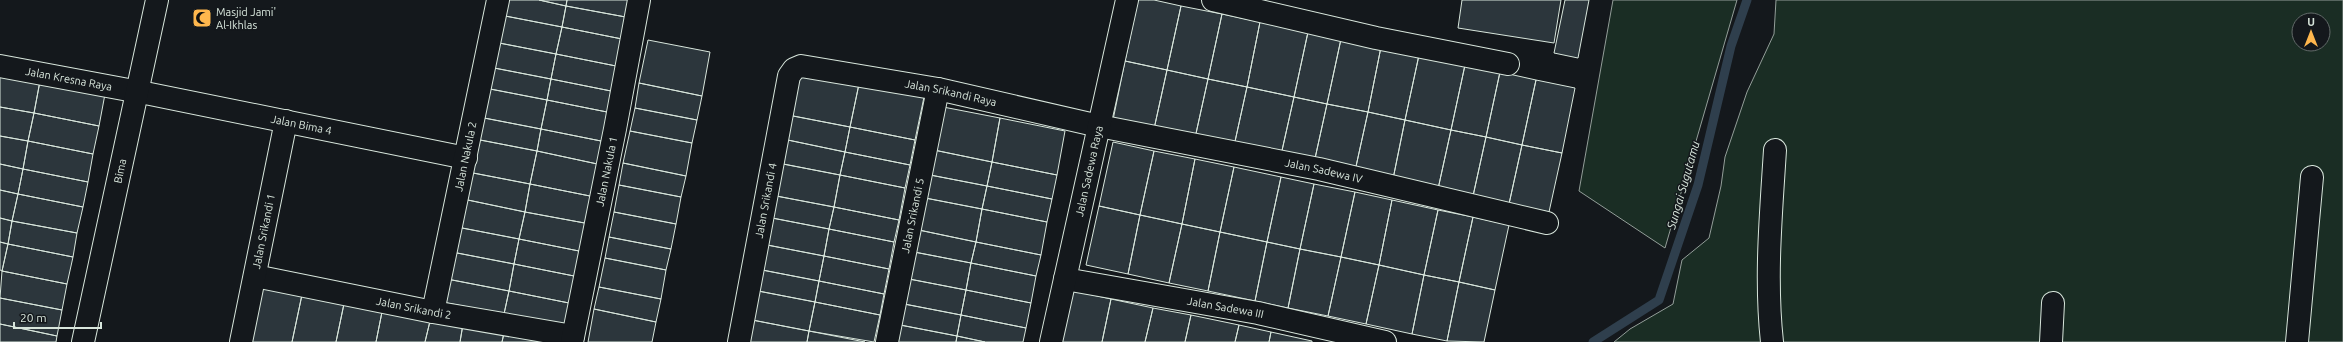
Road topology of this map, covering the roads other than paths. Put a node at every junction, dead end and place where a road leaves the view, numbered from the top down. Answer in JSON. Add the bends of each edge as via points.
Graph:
{"nodes":[{"id":1,"x":157,"y":0,"type":"edge"},
{"id":2,"x":498,"y":0,"type":"edge"},
{"id":3,"x":639,"y":0,"type":"edge"},
{"id":4,"x":1127,"y":0,"type":"edge"},
{"id":5,"x":1213,"y":0,"type":"edge"},
{"id":6,"x":1508,"y":64,"type":"dead end"},
{"id":7,"x":0,"y":66,"type":"edge"},
{"id":8,"x":801,"y":66,"type":"joint"},
{"id":9,"x":938,"y":89,"type":"junction"},
{"id":10,"x":137,"y":92,"type":"junction"},
{"id":11,"x":286,"y":121,"type":"junction"},
{"id":12,"x":1099,"y":126,"type":"junction"},
{"id":13,"x":1775,"y":150,"type":"dead end"},
{"id":14,"x":466,"y":158,"type":"junction"},
{"id":15,"x":2312,"y":177,"type":"dead end"},
{"id":16,"x":1547,"y":223,"type":"dead end"},
{"id":17,"x":255,"y":276,"type":"junction"},
{"id":18,"x":1065,"y":279,"type":"junction"},
{"id":19,"x":2053,"y":303,"type":"dead end"},
{"id":20,"x":433,"y":312,"type":"junction"},
{"id":21,"x":572,"y":339,"type":"edge"},
{"id":22,"x":83,"y":342,"type":"edge"},
{"id":23,"x":241,"y":342,"type":"edge"},
{"id":24,"x":739,"y":342,"type":"edge"},
{"id":25,"x":887,"y":342,"type":"edge"},
{"id":26,"x":1051,"y":342,"type":"edge"},
{"id":27,"x":1385,"y":342,"type":"edge"},
{"id":28,"x":1772,"y":342,"type":"edge"},
{"id":29,"x":2051,"y":342,"type":"edge"},
{"id":30,"x":2297,"y":342,"type":"edge"}],
"edges":[{"from":1,"to":10,"type":"street","name":"Bima"},
{"from":2,"to":14,"type":"street","name":"Jalan Nakula 2"},
{"from":3,"to":21,"type":"street","name":"Jalan Nakula 1"},
{"from":4,"to":12,"type":"street","name":"Jalan Sadewa Raya"},
{"from":5,"to":6,"type":"street","via":[[1376,38]]},
{"from":7,"to":10,"type":"street","name":"Jalan Kresna Raya"},
{"from":8,"to":9,"type":"street","name":"Jalan Srikandi Raya"},
{"from":8,"to":24,"type":"street","name":"Jalan Srikandi 4","via":[[794,69],[789,76]]},
{"from":9,"to":12,"type":"street","name":"Jalan Srikandi Raya"},
{"from":9,"to":25,"type":"street","name":"Jalan Srikandi 5"},
{"from":10,"to":11,"type":"street","name":"Jalan Bima 4"},
{"from":10,"to":22,"type":"street","name":"Bima"},
{"from":11,"to":14,"type":"street","name":"Jalan Bima 4"},
{"from":11,"to":17,"type":"street","name":"Jalan Srikandi 1"},
{"from":12,"to":16,"type":"street","name":"Jalan Sadewa IV","via":[[1319,169]]},
{"from":12,"to":18,"type":"street","name":"Jalan Sadewa Raya"},
{"from":13,"to":28,"type":"street","via":[[1769,244],[1769,319]]},
{"from":14,"to":20,"type":"street","name":"Jalan Nakula 2"},
{"from":15,"to":30,"type":"street"},
{"from":17,"to":20,"type":"street","name":"Jalan Srikandi 2"},
{"from":17,"to":23,"type":"street","name":"Jalan Srikandi 1"},
{"from":18,"to":26,"type":"street","name":"Jalan Sadewa Raya"},
{"from":18,"to":27,"type":"street","name":"Jalan Sadewa III","via":[[1258,313]]},
{"from":19,"to":29,"type":"street"},
{"from":20,"to":21,"type":"street","name":"Jalan Srikandi 2"}]}
